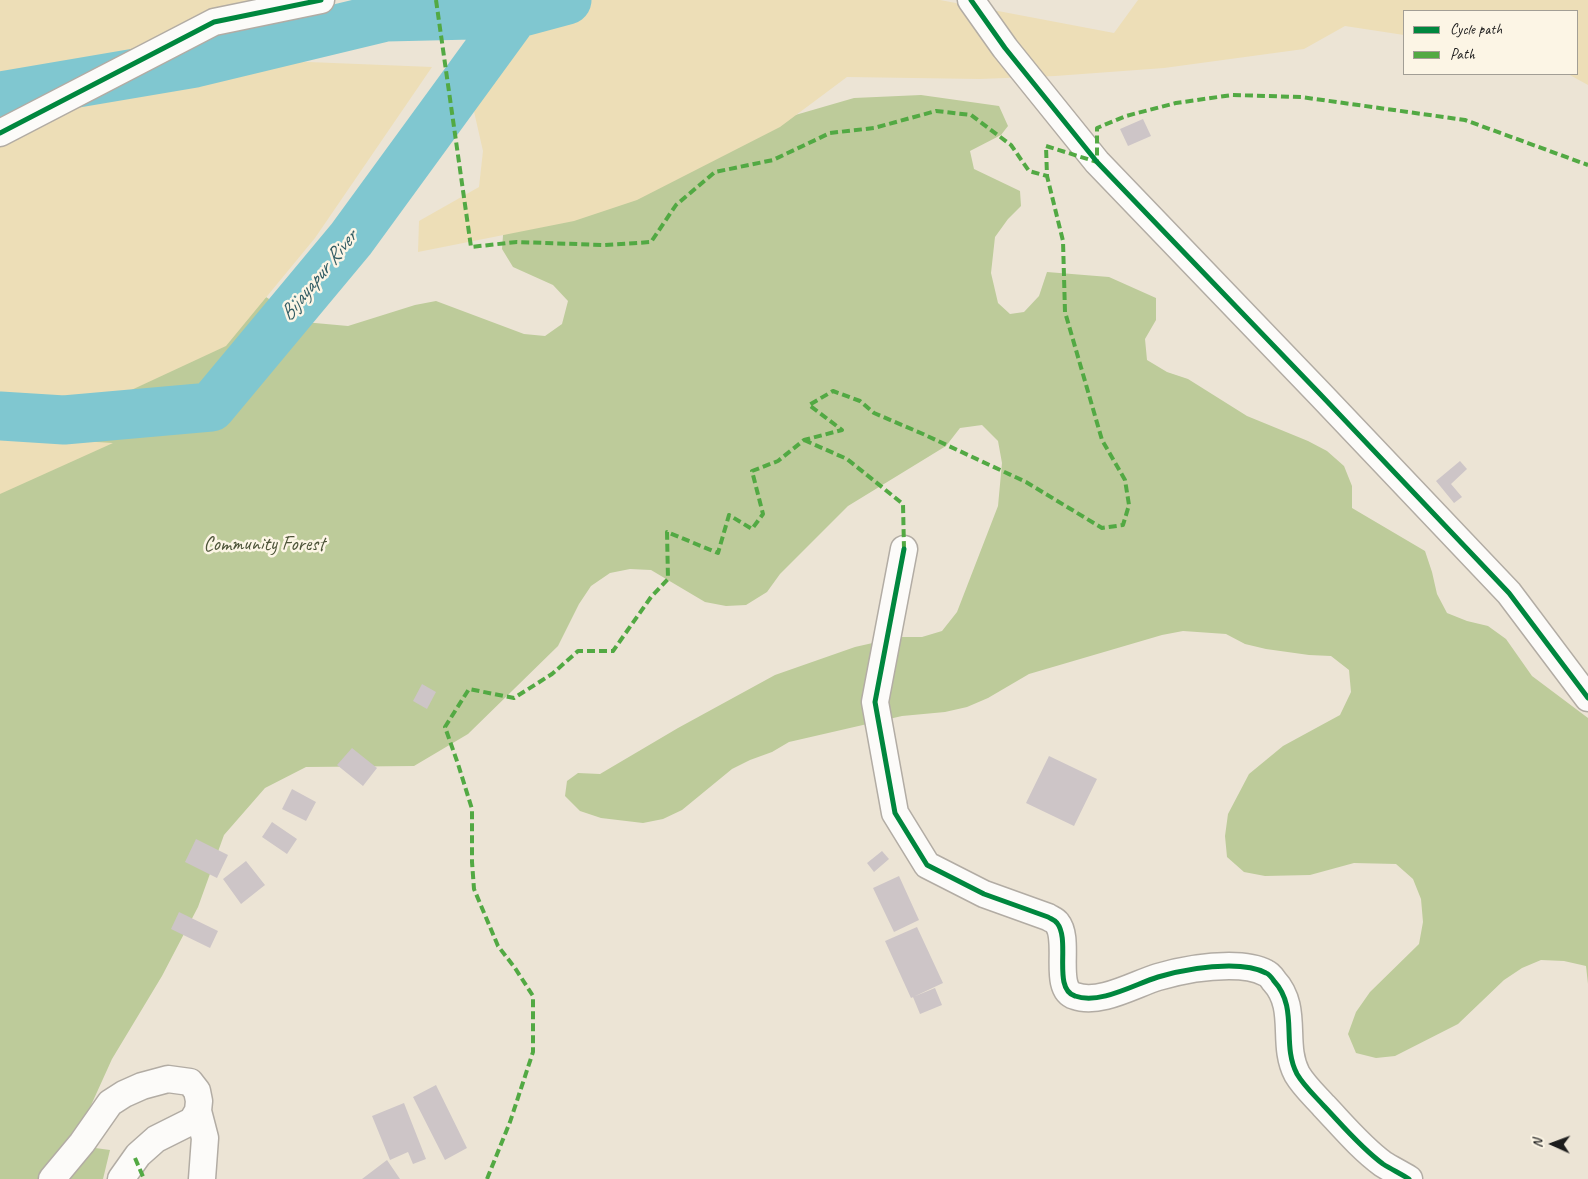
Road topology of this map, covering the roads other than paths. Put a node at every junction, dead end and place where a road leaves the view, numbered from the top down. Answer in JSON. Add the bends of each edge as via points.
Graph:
{"nodes":[{"id":1,"x":321,"y":0,"type":"edge"},
{"id":2,"x":971,"y":0,"type":"edge"},
{"id":3,"x":0,"y":133,"type":"edge"},
{"id":4,"x":904,"y":549,"type":"dead end"},
{"id":5,"x":1588,"y":698,"type":"edge"},
{"id":6,"x":198,"y":1111,"type":"junction"},
{"id":7,"x":52,"y":1179,"type":"edge"},
{"id":8,"x":121,"y":1179,"type":"edge"},
{"id":9,"x":202,"y":1179,"type":"edge"},
{"id":10,"x":1409,"y":1179,"type":"edge"}],
"edges":[{"from":1,"to":3,"type":"street","via":[[214,22]]},
{"from":2,"to":5,"type":"street","via":[[1005,48],[1097,162],[1509,593]]},
{"from":4,"to":10,"type":"street","via":[[875,702],[895,813],[927,865],[984,894],[1057,922],[1061,930],[1064,983],[1075,996],[1091,999],[1189,969],[1240,966],[1267,973],[1285,1000],[1290,1018],[1293,1062],[1303,1082],[1360,1144]]},
{"from":6,"to":7,"type":"street","via":[[197,1091],[190,1082],[168,1079],[124,1094],[110,1103]]},
{"from":6,"to":8,"type":"street","via":[[192,1120],[156,1139],[138,1155]]},
{"from":6,"to":9,"type":"street","via":[[205,1138]]}]}
